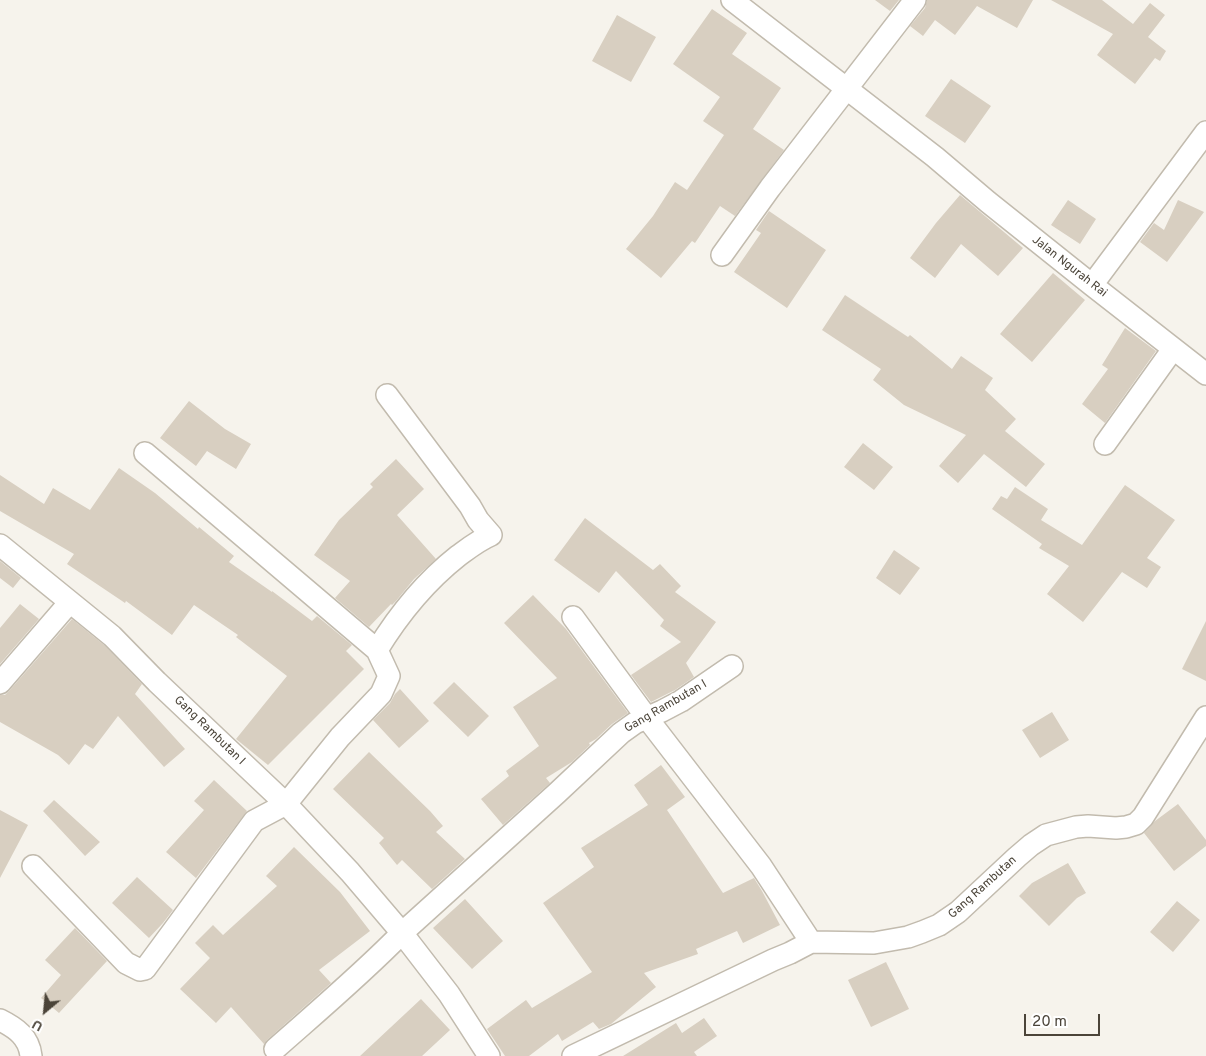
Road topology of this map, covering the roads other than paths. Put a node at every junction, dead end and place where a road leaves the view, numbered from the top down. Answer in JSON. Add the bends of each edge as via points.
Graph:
{"nodes":[{"id":1,"x":732,"y":0,"type":"edge"},
{"id":2,"x":915,"y":0,"type":"edge"},
{"id":3,"x":848,"y":88,"type":"junction"},
{"id":4,"x":1206,"y":132,"type":"edge"},
{"id":5,"x":722,"y":255,"type":"dead end"},
{"id":6,"x":1092,"y":285,"type":"junction"},
{"id":7,"x":1173,"y":349,"type":"junction"},
{"id":8,"x":1206,"y":374,"type":"edge"},
{"id":9,"x":387,"y":395,"type":"dead end"},
{"id":10,"x":1105,"y":444,"type":"dead end"},
{"id":11,"x":145,"y":453,"type":"dead end"},
{"id":12,"x":0,"y":545,"type":"edge"},
{"id":13,"x":70,"y":602,"type":"junction"},
{"id":14,"x":572,"y":617,"type":"dead end"},
{"id":15,"x":377,"y":650,"type":"junction"},
{"id":16,"x":732,"y":666,"type":"dead end"},
{"id":17,"x":0,"y":684,"type":"edge"},
{"id":18,"x":1206,"y":717,"type":"edge"},
{"id":19,"x":647,"y":718,"type":"junction"},
{"id":20,"x":286,"y":804,"type":"junction"},
{"id":21,"x":33,"y":866,"type":"dead end"},
{"id":22,"x":402,"y":933,"type":"junction"},
{"id":23,"x":811,"y":942,"type":"junction"},
{"id":24,"x":0,"y":1020,"type":"edge"},
{"id":25,"x":276,"y":1049,"type":"dead end"},
{"id":26,"x":31,"y":1056,"type":"edge"},
{"id":27,"x":489,"y":1056,"type":"edge"},
{"id":28,"x":573,"y":1056,"type":"edge"}],
"edges":[{"from":1,"to":3,"type":"street","name":"Jalan Ngurah Rai"},
{"from":2,"to":3,"type":"street"},
{"from":3,"to":5,"type":"street"},
{"from":3,"to":6,"type":"street","name":"Jalan Ngurah Rai"},
{"from":4,"to":6,"type":"street"},
{"from":6,"to":7,"type":"street","name":"Jalan Ngurah Rai"},
{"from":7,"to":8,"type":"street","name":"Jalan Ngurah Rai"},
{"from":7,"to":10,"type":"street"},
{"from":9,"to":15,"type":"street","via":[[491,534],[424,586]]},
{"from":11,"to":15,"type":"street"},
{"from":12,"to":13,"type":"street","name":"Gang Rambutan I"},
{"from":13,"to":17,"type":"street"},
{"from":13,"to":20,"type":"street","name":"Gang Rambutan I","via":[[112,636]]},
{"from":14,"to":19,"type":"street"},
{"from":15,"to":20,"type":"street","via":[[388,676],[381,694],[340,737]]},
{"from":16,"to":19,"type":"street","name":"Gang Rambutan I","via":[[680,701]]},
{"from":18,"to":23,"type":"street","name":"Gang Rambutan","via":[[1136,824],[1121,828],[1076,827],[1046,835],[958,912],[940,925],[922,932],[874,943]]},
{"from":19,"to":22,"type":"street","name":"Gang Rambutan I","via":[[635,723],[607,745]]},
{"from":19,"to":23,"type":"street","via":[[761,866]]},
{"from":20,"to":21,"type":"street","via":[[254,821],[145,969],[126,963]]},
{"from":20,"to":22,"type":"street","name":"Gang Rambutan I"},
{"from":22,"to":25,"type":"street","name":"Gang Rambutan I"},
{"from":22,"to":27,"type":"street","name":"Gang Rambutan I"},
{"from":23,"to":28,"type":"street","name":"Gang Rambutan"},
{"from":24,"to":26,"type":"street","via":[[23,1035]]}]}
